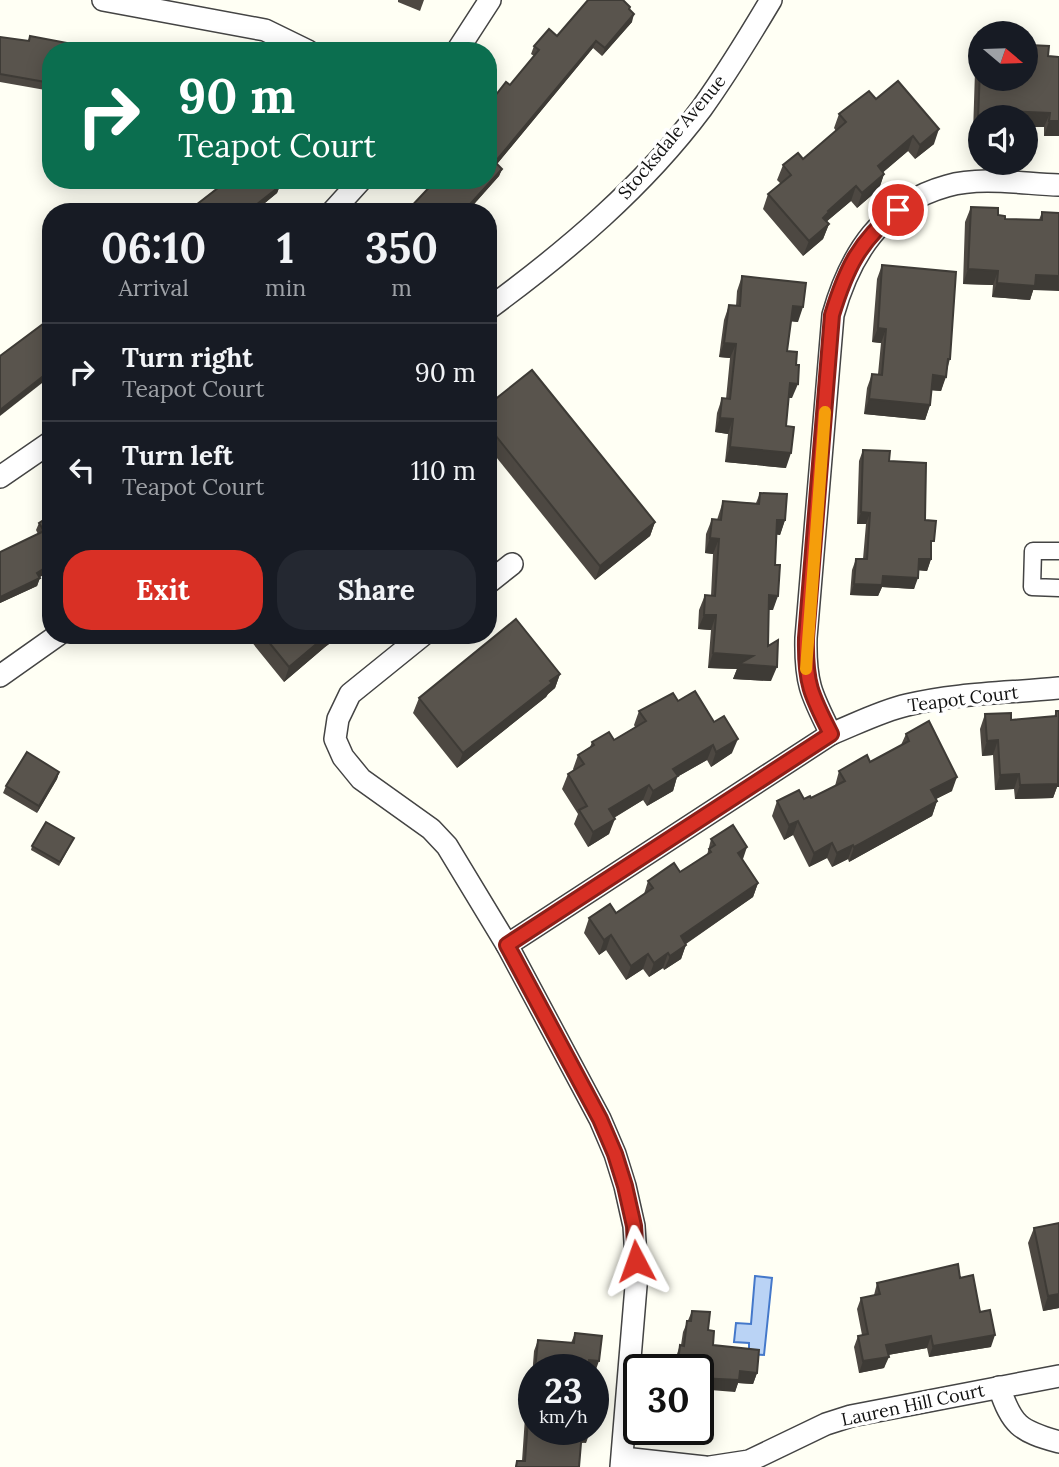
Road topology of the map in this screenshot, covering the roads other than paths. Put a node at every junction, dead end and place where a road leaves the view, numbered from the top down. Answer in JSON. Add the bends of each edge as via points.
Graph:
{"nodes":[{"id":1,"x":103,"y":0,"type":"edge"},
{"id":2,"x":490,"y":0,"type":"edge"},
{"id":3,"x":771,"y":0,"type":"edge"},
{"id":4,"x":290,"y":42,"type":"edge"},
{"id":5,"x":463,"y":42,"type":"edge"},
{"id":6,"x":1059,"y":185,"type":"edge"},
{"id":7,"x":353,"y":189,"type":"edge"},
{"id":8,"x":340,"y":203,"type":"edge"},
{"id":9,"x":497,"y":302,"type":"edge"},
{"id":10,"x":42,"y":448,"type":"edge"},
{"id":11,"x":0,"y":477,"type":"edge"},
{"id":12,"x":1059,"y":551,"type":"edge"},
{"id":13,"x":512,"y":564,"type":"dead end"},
{"id":14,"x":497,"y":576,"type":"edge"},
{"id":15,"x":1059,"y":588,"type":"edge"},
{"id":16,"x":45,"y":644,"type":"edge"},
{"id":17,"x":412,"y":644,"type":"edge"},
{"id":18,"x":0,"y":676,"type":"edge"},
{"id":19,"x":1059,"y":688,"type":"edge"},
{"id":20,"x":831,"y":734,"type":"junction"},
{"id":21,"x":507,"y":945,"type":"junction"},
{"id":22,"x":1059,"y":1376,"type":"edge"},
{"id":23,"x":999,"y":1387,"type":"junction"},
{"id":24,"x":1059,"y":1442,"type":"edge"},
{"id":25,"x":622,"y":1462,"type":"edge"},
{"id":26,"x":708,"y":1467,"type":"edge"}],
"edges":[{"from":1,"to":4,"type":"street","via":[[265,30]]},
{"from":2,"to":5,"type":"street"},
{"from":3,"to":9,"type":"street","name":"Stocksdale Avenue","via":[[700,110],[654,164],[611,210]]},
{"from":6,"to":20,"type":"street","via":[[979,182],[948,186],[922,196],[873,230],[841,286],[832,315],[806,638],[811,694]]},
{"from":7,"to":8,"type":"street"},
{"from":10,"to":11,"type":"street"},
{"from":12,"to":15,"type":"street","via":[[1033,551],[1032,578],[1032,587]]},
{"from":13,"to":14,"type":"street"},
{"from":16,"to":18,"type":"street"},
{"from":17,"to":21,"type":"street","via":[[350,694],[335,739],[360,779],[431,829],[447,846]]},
{"from":19,"to":20,"type":"street","name":"Teapot Court","via":[[908,705]]},
{"from":20,"to":21,"type":"street","name":"Teapot Court"},
{"from":21,"to":25,"type":"street","via":[[600,1119],[625,1186],[634,1226],[638,1274]]},
{"from":22,"to":23,"type":"street","name":"Lauren Hill Court"},
{"from":23,"to":24,"type":"street","name":"Lauren Hill Court","via":[[1008,1414],[1020,1427]]},
{"from":23,"to":26,"type":"street","name":"Lauren Hill Court","via":[[851,1416],[749,1461]]},
{"from":25,"to":26,"type":"street","name":"Lauren Hill Court"}]}
